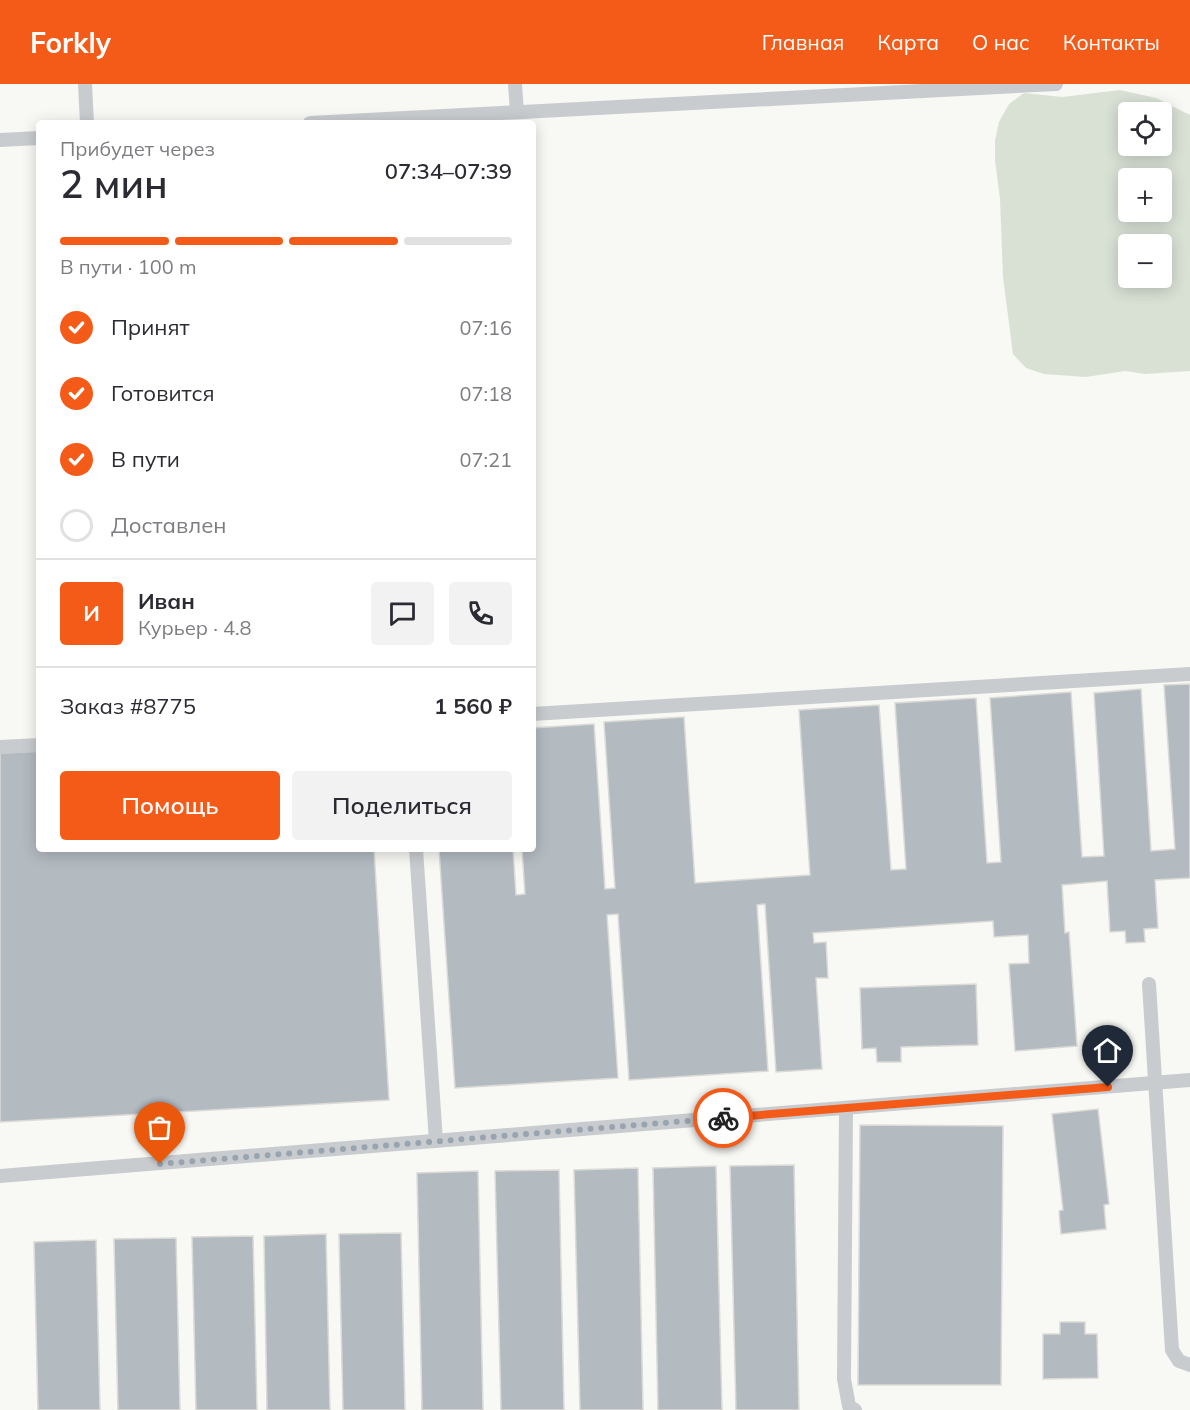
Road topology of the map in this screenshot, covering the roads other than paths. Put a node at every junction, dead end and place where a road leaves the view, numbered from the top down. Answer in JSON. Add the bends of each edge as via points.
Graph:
{"nodes":[{"id":1,"x":85,"y":84,"type":"edge"},
{"id":2,"x":515,"y":84,"type":"edge"},
{"id":3,"x":1056,"y":84,"type":"edge"},
{"id":4,"x":517,"y":112,"type":"junction"},
{"id":5,"x":87,"y":120,"type":"edge"},
{"id":6,"x":366,"y":120,"type":"edge"},
{"id":7,"x":36,"y":138,"type":"edge"},
{"id":8,"x":0,"y":140,"type":"edge"},
{"id":9,"x":1190,"y":674,"type":"edge"},
{"id":10,"x":536,"y":714,"type":"edge"},
{"id":11,"x":36,"y":745,"type":"edge"},
{"id":12,"x":0,"y":747,"type":"edge"},
{"id":13,"x":416,"y":852,"type":"edge"},
{"id":14,"x":1149,"y":984,"type":"dead end"},
{"id":15,"x":1190,"y":1080,"type":"edge"},
{"id":16,"x":1155,"y":1083,"type":"junction"},
{"id":17,"x":846,"y":1108,"type":"junction"},
{"id":18,"x":436,"y":1142,"type":"junction"},
{"id":19,"x":0,"y":1176,"type":"edge"},
{"id":20,"x":1190,"y":1365,"type":"edge"},
{"id":21,"x":855,"y":1410,"type":"edge"}],
"edges":[{"from":1,"to":5,"type":"lane"},
{"from":2,"to":4,"type":"lane"},
{"from":3,"to":4,"type":"lane"},
{"from":4,"to":6,"type":"lane"},
{"from":7,"to":8,"type":"lane"},
{"from":9,"to":10,"type":"lane"},
{"from":11,"to":12,"type":"lane"},
{"from":13,"to":18,"type":"lane"},
{"from":14,"to":16,"type":"lane"},
{"from":15,"to":16,"type":"lane"},
{"from":16,"to":17,"type":"lane"},
{"from":16,"to":20,"type":"lane","via":[[1172,1350],[1179,1361]]},
{"from":17,"to":18,"type":"lane"},
{"from":17,"to":21,"type":"lane","via":[[844,1379],[849,1406]]},
{"from":18,"to":19,"type":"lane"}]}
